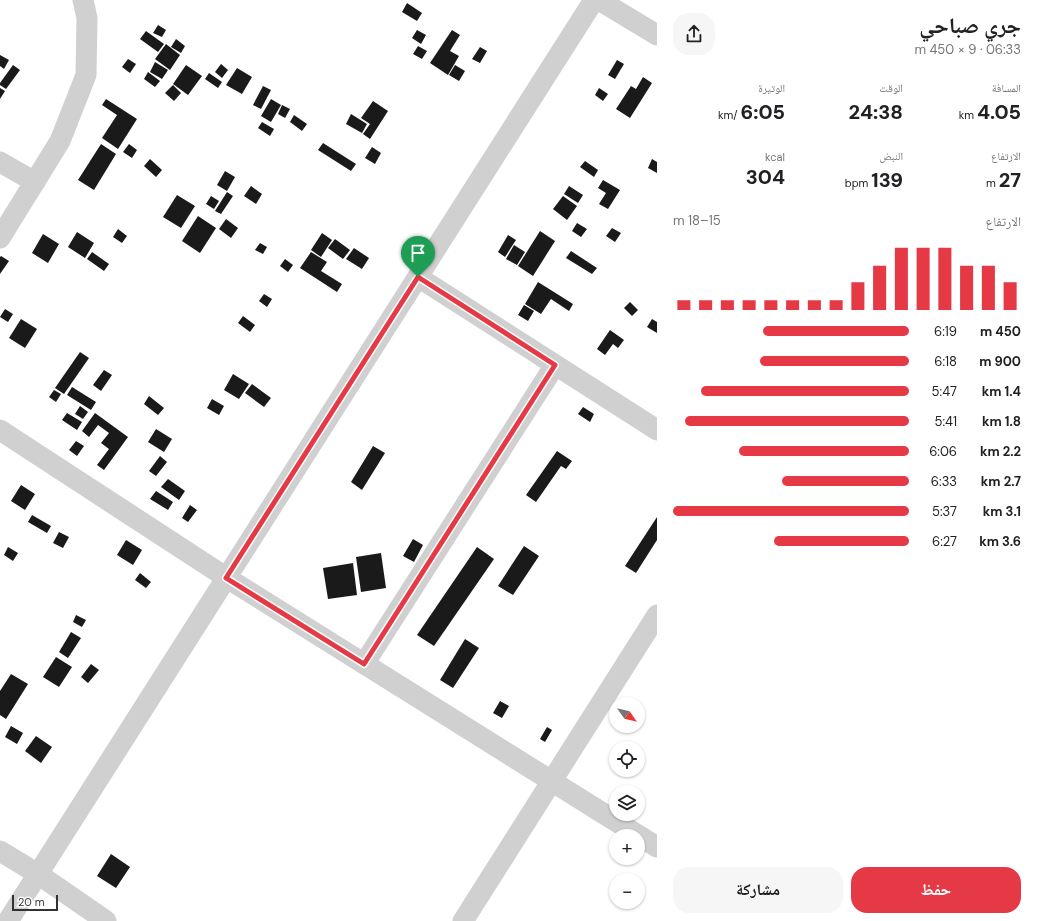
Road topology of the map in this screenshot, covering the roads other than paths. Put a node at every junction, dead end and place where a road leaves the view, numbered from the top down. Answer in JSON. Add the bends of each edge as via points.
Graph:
{"nodes":[{"id":1,"x":83,"y":0,"type":"edge"},
{"id":2,"x":594,"y":0,"type":"edge"},
{"id":3,"x":599,"y":0,"type":"edge"},
{"id":4,"x":657,"y":35,"type":"edge"},
{"id":5,"x":0,"y":162,"type":"edge"},
{"id":6,"x":35,"y":182,"type":"junction"},
{"id":7,"x":0,"y":238,"type":"edge"},
{"id":8,"x":418,"y":277,"type":"junction"},
{"id":9,"x":555,"y":365,"type":"junction"},
{"id":10,"x":0,"y":430,"type":"edge"},
{"id":11,"x":657,"y":430,"type":"edge"},
{"id":12,"x":226,"y":578,"type":"junction"},
{"id":13,"x":657,"y":615,"type":"edge"},
{"id":14,"x":364,"y":664,"type":"junction"},
{"id":15,"x":552,"y":782,"type":"junction"},
{"id":16,"x":656,"y":843,"type":"edge"},
{"id":17,"x":0,"y":851,"type":"edge"},
{"id":18,"x":38,"y":874,"type":"junction"},
{"id":19,"x":8,"y":921,"type":"edge"},
{"id":20,"x":106,"y":921,"type":"edge"},
{"id":21,"x":462,"y":921,"type":"edge"}],
"edges":[{"from":1,"to":6,"type":"street","via":[[87,18],[86,75],[60,141]]},
{"from":2,"to":8,"type":"street"},
{"from":3,"to":4,"type":"street"},
{"from":5,"to":6,"type":"street"},
{"from":6,"to":7,"type":"street"},
{"from":8,"to":9,"type":"street"},
{"from":8,"to":12,"type":"street"},
{"from":9,"to":11,"type":"street"},
{"from":9,"to":14,"type":"street"},
{"from":10,"to":12,"type":"street"},
{"from":12,"to":14,"type":"street"},
{"from":12,"to":18,"type":"street"},
{"from":13,"to":15,"type":"street"},
{"from":14,"to":15,"type":"street"},
{"from":15,"to":16,"type":"street"},
{"from":15,"to":21,"type":"street"},
{"from":17,"to":18,"type":"street"},
{"from":18,"to":19,"type":"street"},
{"from":18,"to":20,"type":"street"}]}
